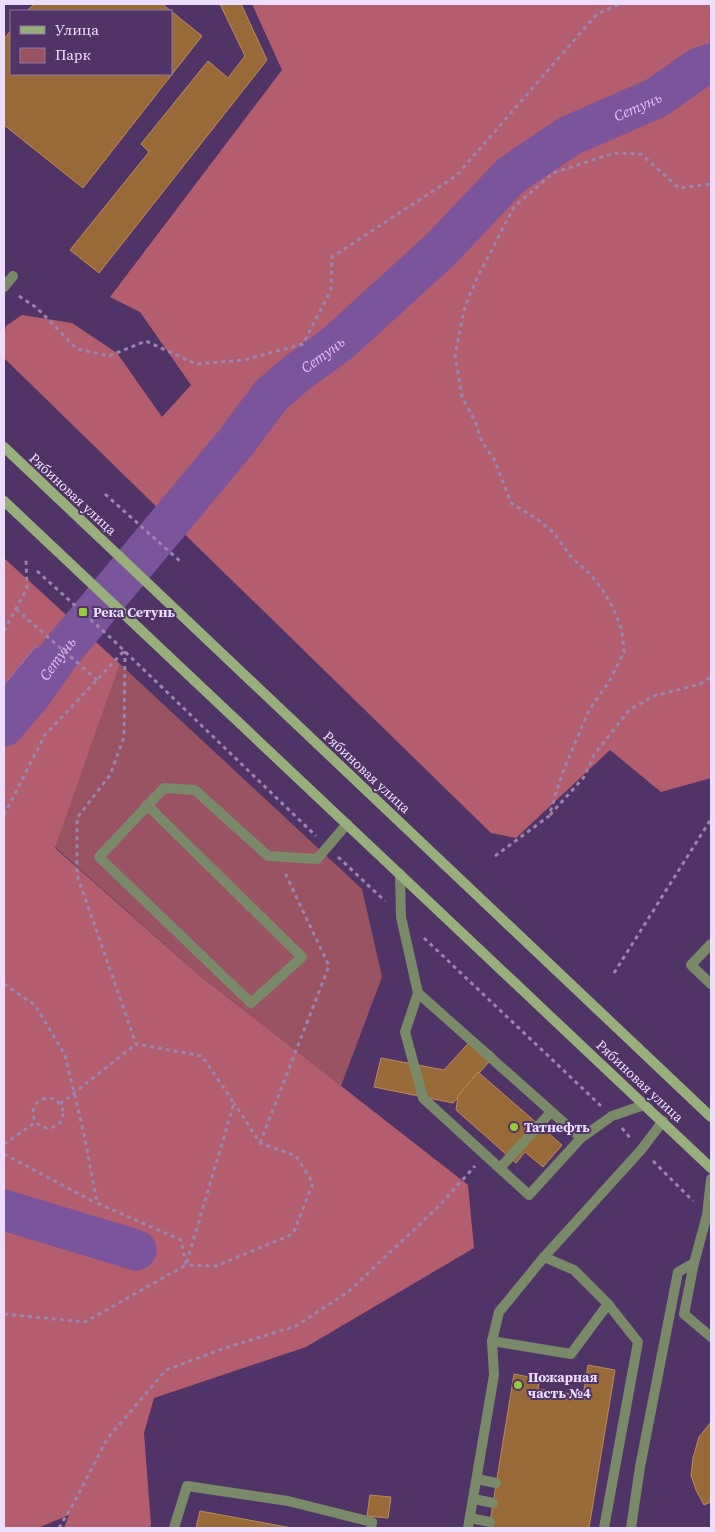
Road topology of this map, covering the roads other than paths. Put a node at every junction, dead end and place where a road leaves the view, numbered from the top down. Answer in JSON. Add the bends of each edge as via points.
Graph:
{"nodes":[{"id":1,"x":13,"y":276,"type":"dead end"},
{"id":2,"x":4,"y":287,"type":"edge"},
{"id":3,"x":4,"y":447,"type":"edge"},
{"id":4,"x":4,"y":500,"type":"edge"},
{"id":5,"x":147,"y":805,"type":"junction"},
{"id":6,"x":347,"y":824,"type":"junction"},
{"id":7,"x":400,"y":874,"type":"junction"},
{"id":8,"x":711,"y":944,"type":"edge"},
{"id":9,"x":711,"y":984,"type":"edge"},
{"id":10,"x":418,"y":992,"type":"junction"},
{"id":11,"x":644,"y":1105,"type":"junction"},
{"id":12,"x":551,"y":1112,"type":"junction"},
{"id":13,"x":711,"y":1117,"type":"edge"},
{"id":14,"x":663,"y":1121,"type":"junction"},
{"id":15,"x":580,"y":1138,"type":"junction"},
{"id":16,"x":500,"y":1168,"type":"junction"},
{"id":17,"x":711,"y":1168,"type":"edge"},
{"id":18,"x":711,"y":1179,"type":"edge"},
{"id":19,"x":544,"y":1257,"type":"junction"},
{"id":20,"x":694,"y":1264,"type":"junction"},
{"id":21,"x":608,"y":1304,"type":"junction"},
{"id":22,"x":711,"y":1337,"type":"edge"},
{"id":23,"x":492,"y":1341,"type":"junction"},
{"id":24,"x":477,"y":1479,"type":"junction"},
{"id":25,"x":496,"y":1483,"type":"dead end"},
{"id":26,"x":474,"y":1499,"type":"junction"},
{"id":27,"x":493,"y":1503,"type":"dead end"},
{"id":28,"x":490,"y":1522,"type":"dead end"},
{"id":29,"x":469,"y":1523,"type":"edge"},
{"id":30,"x":174,"y":1528,"type":"edge"},
{"id":31,"x":371,"y":1528,"type":"edge"},
{"id":32,"x":604,"y":1528,"type":"edge"},
{"id":33,"x":631,"y":1528,"type":"edge"}],
"edges":[{"from":1,"to":2,"type":"lane"},
{"from":3,"to":13,"type":"main road","name":"Рябиновая улица"},
{"from":4,"to":6,"type":"main road","name":"Рябиновая улица"},
{"from":5,"to":5,"type":"lane","via":[[99,857],[251,1003],[302,957]]},
{"from":5,"to":6,"type":"lane","via":[[164,788],[195,790],[268,856],[278,857],[317,859]]},
{"from":6,"to":7,"type":"main road","name":"Рябиновая улица"},
{"from":7,"to":10,"type":"lane","via":[[401,917]]},
{"from":7,"to":11,"type":"main road","name":"Рябиновая улица"},
{"from":8,"to":9,"type":"lane","via":[[691,965]]},
{"from":10,"to":12,"type":"lane"},
{"from":10,"to":16,"type":"lane","via":[[405,1032],[423,1098]]},
{"from":11,"to":14,"type":"main road","name":"Рябиновая улица"},
{"from":11,"to":15,"type":"lane","via":[[612,1116]]},
{"from":12,"to":15,"type":"lane"},
{"from":12,"to":16,"type":"lane"},
{"from":14,"to":17,"type":"main road","name":"Рябиновая улица"},
{"from":14,"to":19,"type":"lane","via":[[641,1150]]},
{"from":15,"to":16,"type":"lane","via":[[529,1195]]},
{"from":18,"to":20,"type":"lane","via":[[707,1215]]},
{"from":19,"to":21,"type":"lane","via":[[574,1270]]},
{"from":19,"to":23,"type":"lane","via":[[500,1312]]},
{"from":20,"to":22,"type":"lane","via":[[684,1314]]},
{"from":20,"to":33,"type":"lane","via":[[678,1272]]},
{"from":21,"to":23,"type":"lane","via":[[571,1354]]},
{"from":21,"to":32,"type":"lane","via":[[638,1342]]},
{"from":23,"to":24,"type":"lane","via":[[494,1376]]},
{"from":24,"to":25,"type":"lane"},
{"from":24,"to":26,"type":"lane"},
{"from":26,"to":27,"type":"lane"},
{"from":26,"to":29,"type":"lane"},
{"from":28,"to":29,"type":"lane"},
{"from":30,"to":31,"type":"lane","via":[[187,1486],[288,1501],[372,1522]]}]}
